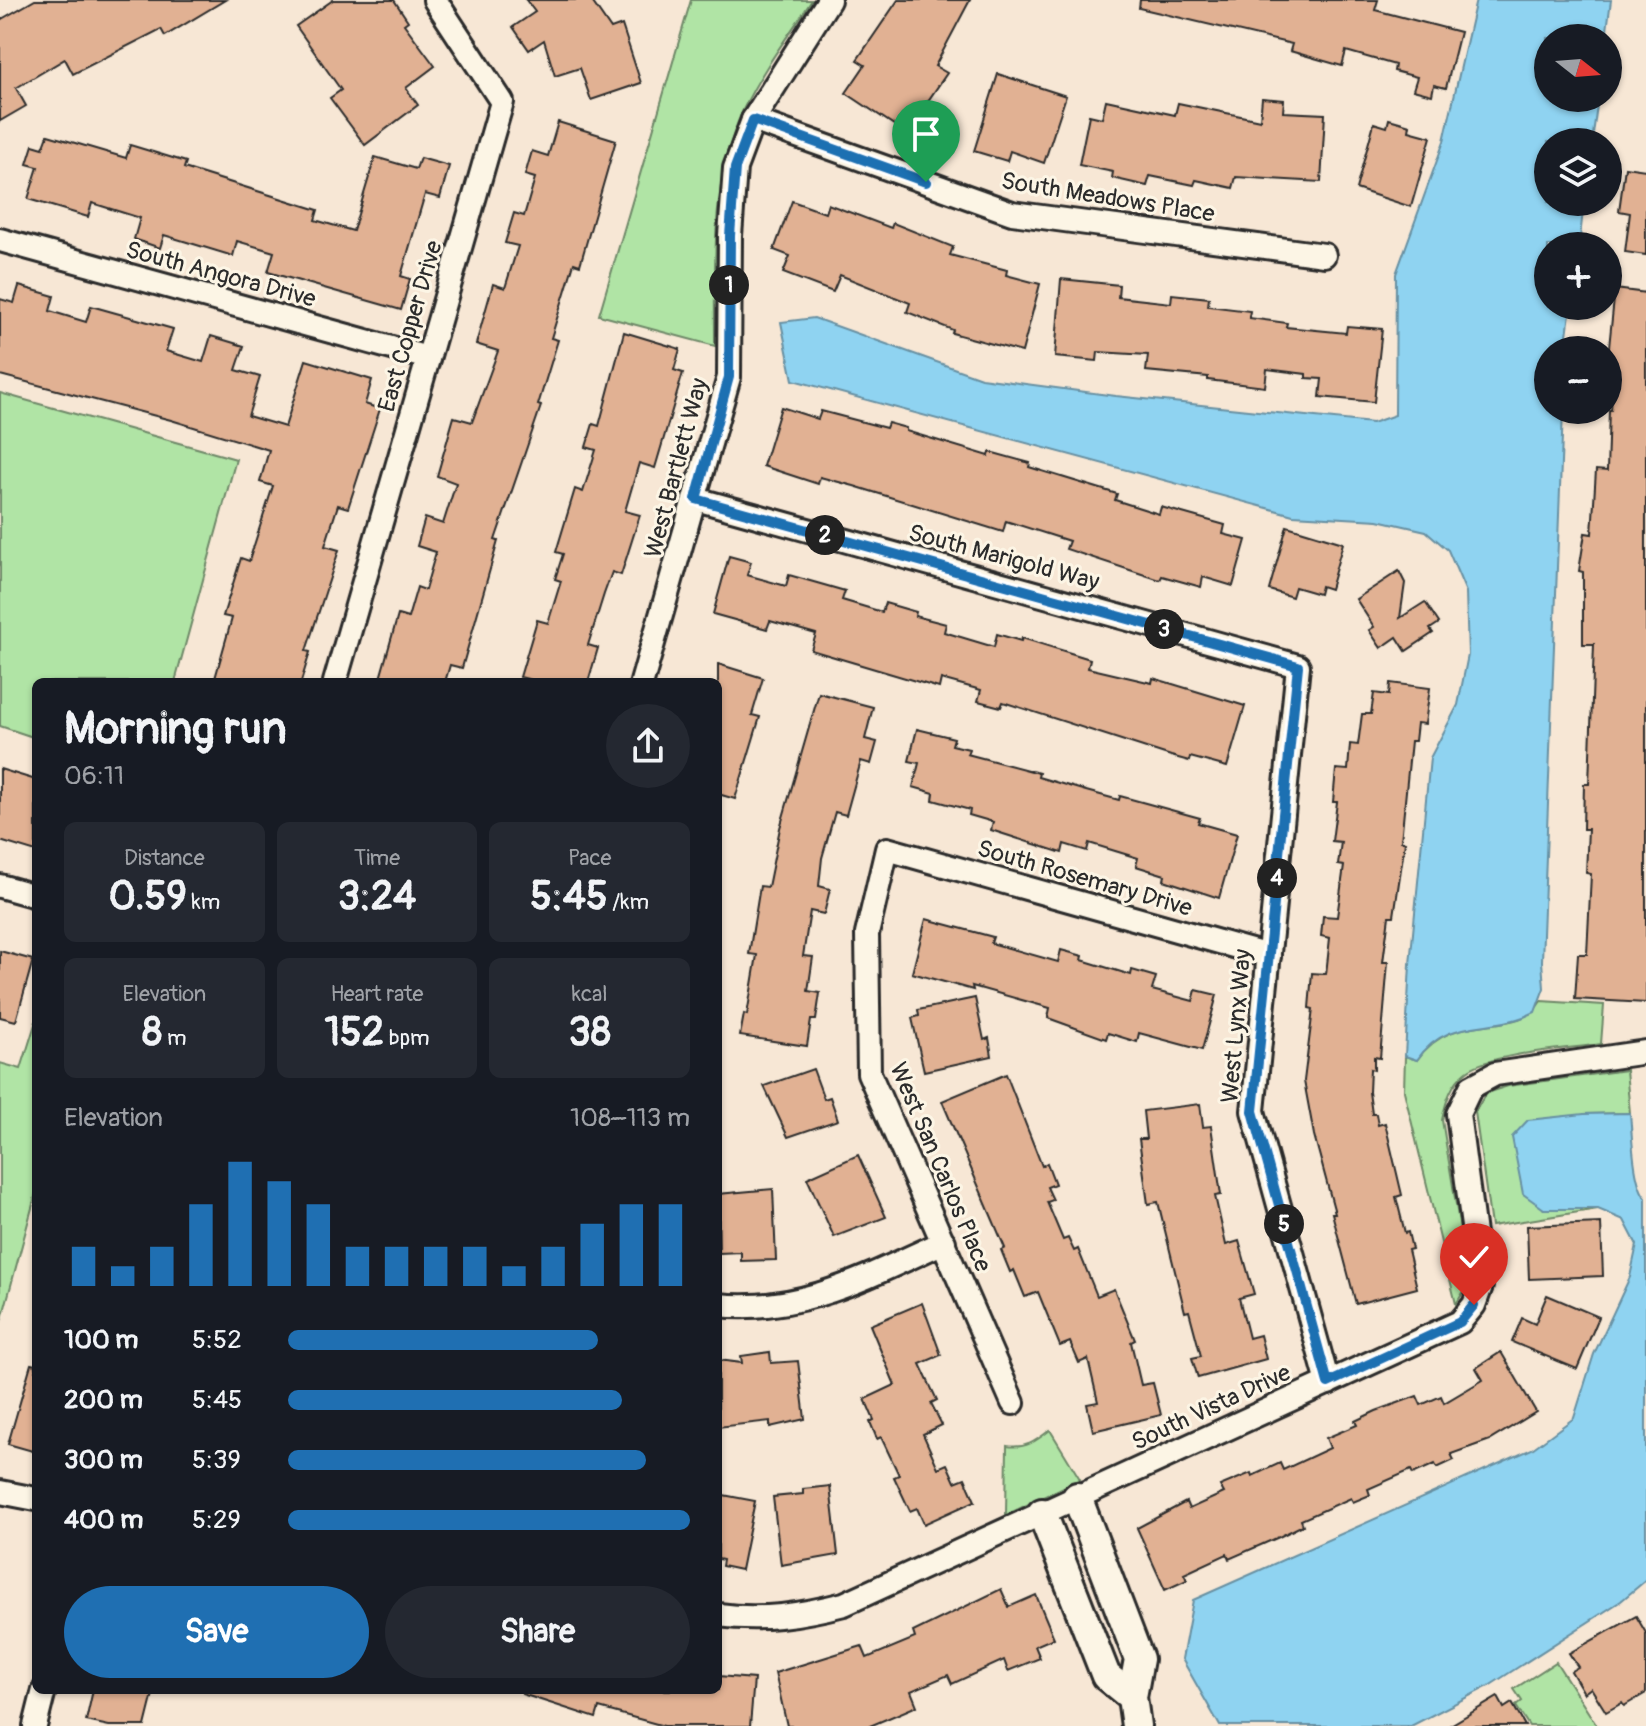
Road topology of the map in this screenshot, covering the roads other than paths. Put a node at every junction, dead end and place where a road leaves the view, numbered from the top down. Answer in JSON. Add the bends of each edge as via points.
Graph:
{"nodes":[{"id":1,"x":435,"y":0,"type":"edge"},
{"id":2,"x":829,"y":0,"type":"edge"},
{"id":3,"x":753,"y":120,"type":"junction"},
{"id":4,"x":0,"y":240,"type":"edge"},
{"id":5,"x":1324,"y":255,"type":"dead end"},
{"id":6,"x":428,"y":358,"type":"junction"},
{"id":7,"x":696,"y":499,"type":"junction"},
{"id":8,"x":1298,"y":666,"type":"joint"},
{"id":9,"x":336,"y":678,"type":"edge"},
{"id":10,"x":643,"y":678,"type":"edge"},
{"id":11,"x":887,"y":849,"type":"joint"},
{"id":12,"x":0,"y":886,"type":"edge"},
{"id":13,"x":32,"y":895,"type":"edge"},
{"id":14,"x":1269,"y":956,"type":"junction"},
{"id":15,"x":1646,"y":1052,"type":"edge"},
{"id":16,"x":944,"y":1242,"type":"junction"},
{"id":17,"x":722,"y":1305,"type":"edge"},
{"id":18,"x":1328,"y":1383,"type":"junction"},
{"id":19,"x":1013,"y":1403,"type":"dead end"},
{"id":20,"x":0,"y":1492,"type":"edge"},
{"id":21,"x":1077,"y":1497,"type":"junction"},
{"id":22,"x":32,"y":1498,"type":"edge"},
{"id":23,"x":1042,"y":1513,"type":"junction"},
{"id":24,"x":722,"y":1616,"type":"edge"},
{"id":25,"x":43,"y":1694,"type":"edge"},
{"id":26,"x":1132,"y":1697,"type":"junction"},
{"id":27,"x":35,"y":1726,"type":"edge"},
{"id":28,"x":1136,"y":1726,"type":"edge"}],
"edges":[{"from":1,"to":6,"type":"street","name":"East Copper Drive","via":[[502,102]]},
{"from":2,"to":3,"type":"street","name":"West Bartlett Way"},
{"from":3,"to":5,"type":"street","name":"South Meadows Place","via":[[1012,213]]},
{"from":3,"to":7,"type":"street","name":"West Bartlett Way","via":[[735,168],[729,377]]},
{"from":4,"to":6,"type":"street","name":"South Angora Drive"},
{"from":6,"to":9,"type":"street","name":"East Copper Drive"},
{"from":7,"to":8,"type":"street","name":"South Marigold Way"},
{"from":7,"to":10,"type":"street","name":"West Bartlett Way"},
{"from":8,"to":14,"type":"street","name":"West Lynx Way"},
{"from":11,"to":14,"type":"street","name":"South Rosemary Drive"},
{"from":11,"to":16,"type":"street","name":"West San Carlos Place","via":[[867,934],[869,1073]]},
{"from":12,"to":13,"type":"street"},
{"from":14,"to":18,"type":"street","name":"West Lynx Way","via":[[1253,1111]]},
{"from":15,"to":18,"type":"street","name":"South Vista Drive","via":[[1495,1074],[1471,1087],[1458,1114],[1481,1286],[1474,1305],[1460,1322]]},
{"from":16,"to":17,"type":"street","via":[[823,1294],[752,1309]]},
{"from":16,"to":19,"type":"street","name":"West San Carlos Place"},
{"from":18,"to":21,"type":"street","name":"South Vista Drive"},
{"from":20,"to":22,"type":"street"},
{"from":21,"to":23,"type":"street","name":"South Vista Drive"},
{"from":21,"to":26,"type":"street","via":[[1139,1659]]},
{"from":23,"to":24,"type":"street","name":"South Vista Drive","via":[[844,1604],[754,1620]]},
{"from":23,"to":26,"type":"street","via":[[1106,1676]]},
{"from":25,"to":27,"type":"street"},
{"from":26,"to":28,"type":"street"}]}
